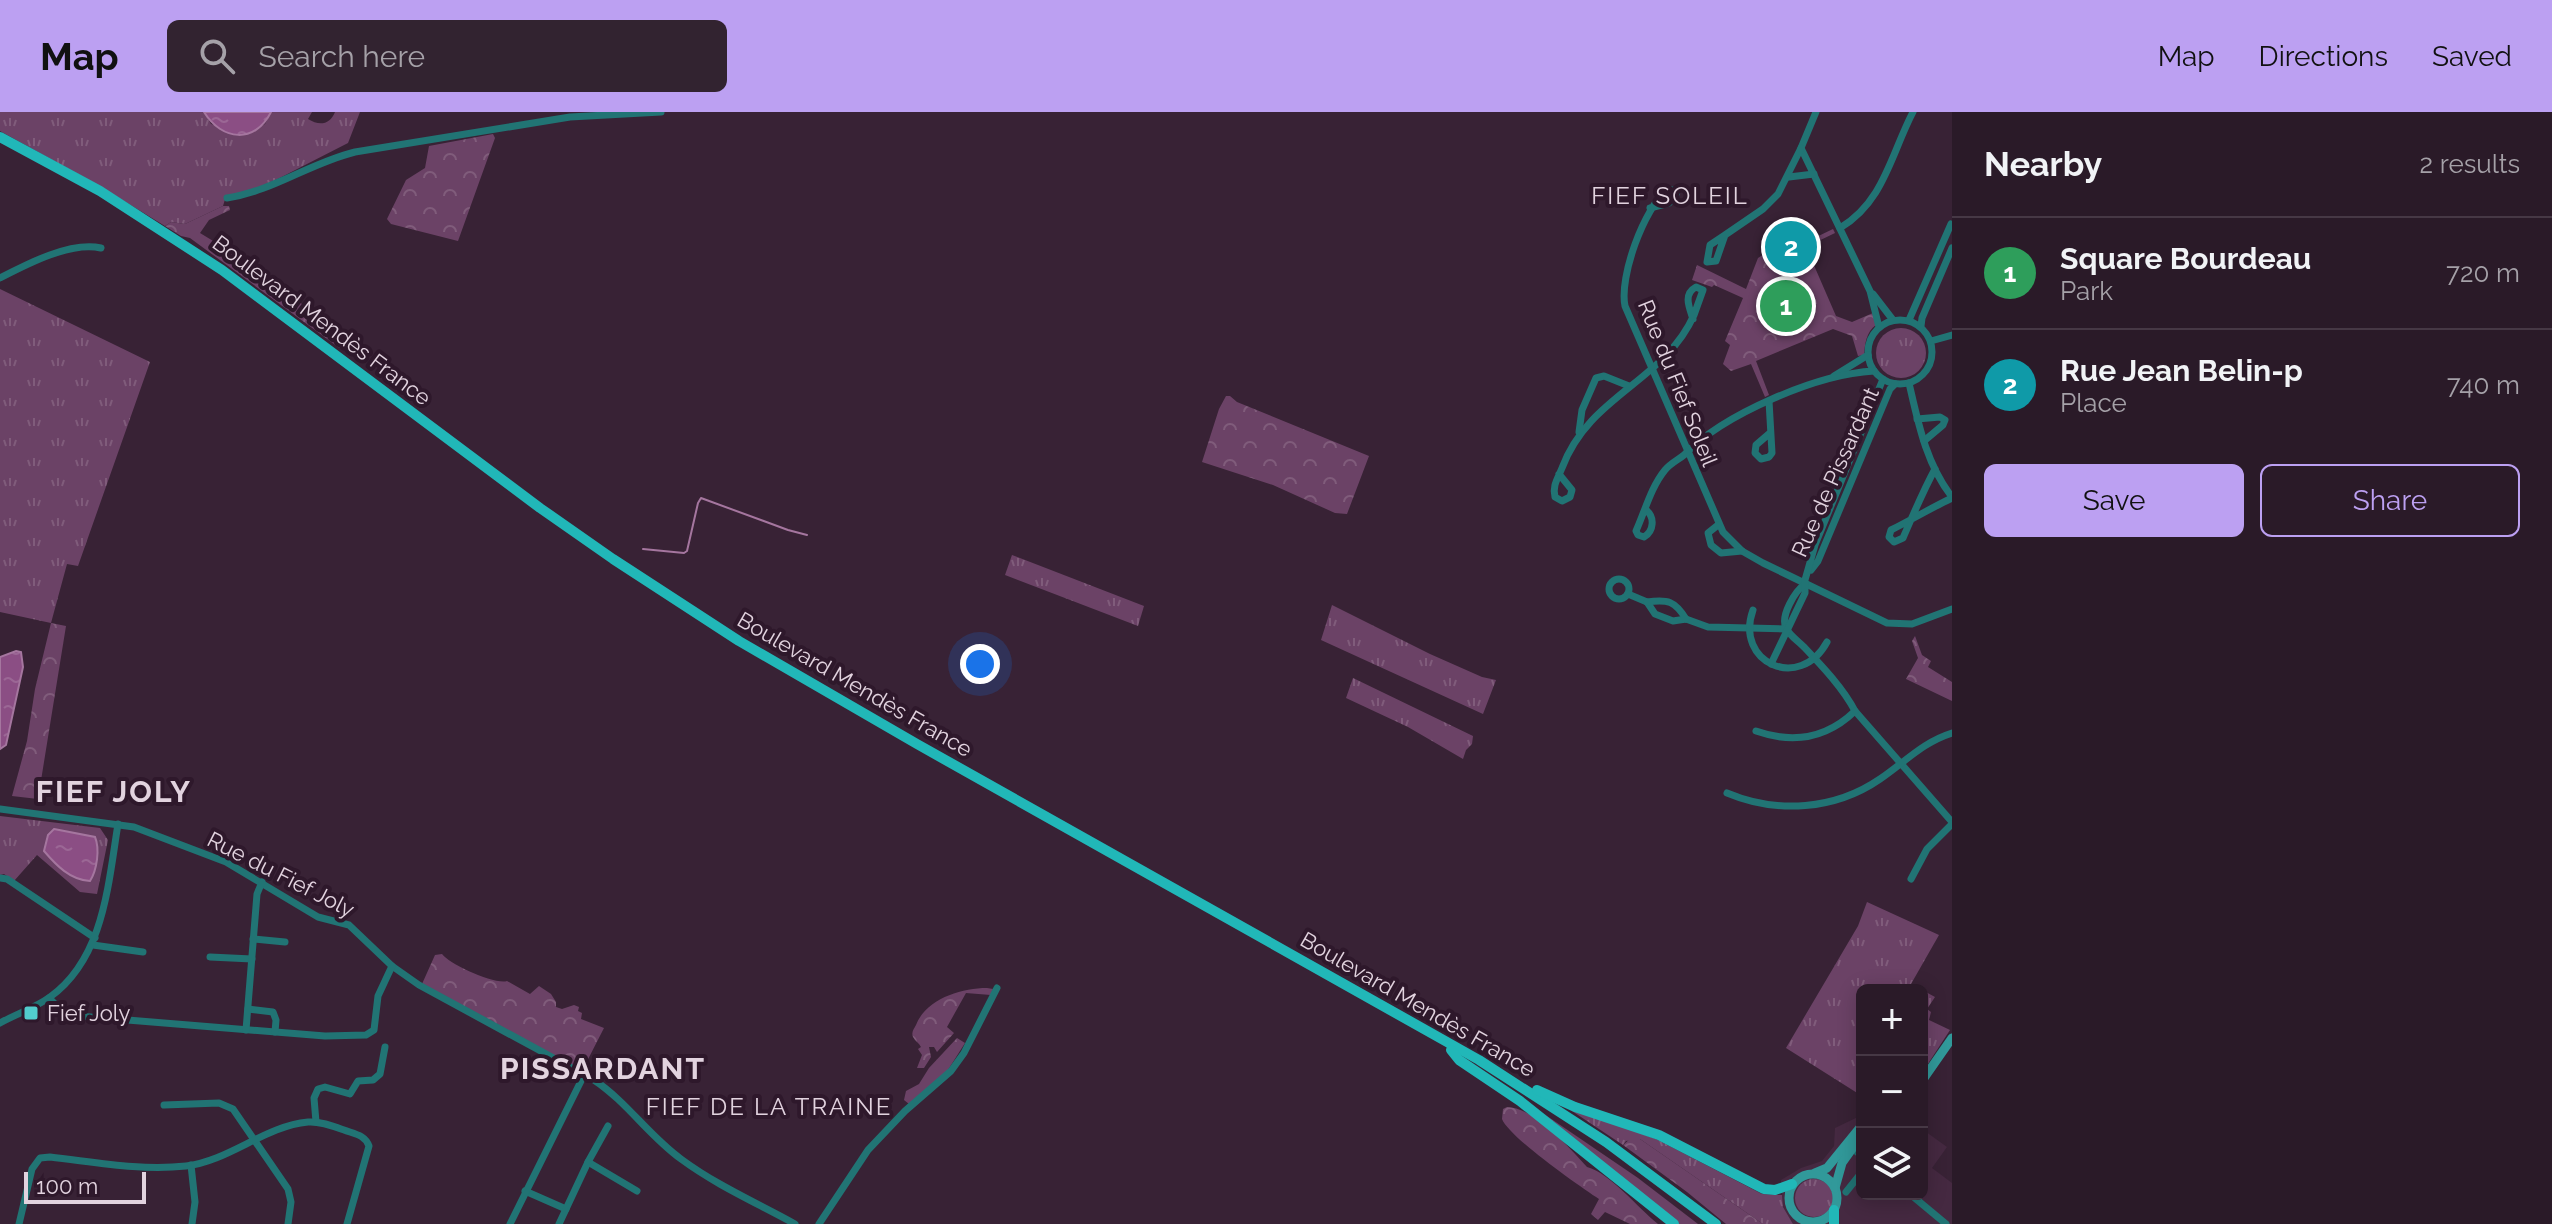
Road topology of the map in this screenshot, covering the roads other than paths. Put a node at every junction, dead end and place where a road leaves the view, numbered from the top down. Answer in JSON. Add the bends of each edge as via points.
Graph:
{"nodes":[{"id":1,"x":661,"y":112,"type":"edge"},
{"id":2,"x":1825,"y":112,"type":"edge"},
{"id":3,"x":1815,"y":114,"type":"edge"},
{"id":4,"x":1909,"y":114,"type":"edge"},
{"id":5,"x":0,"y":140,"type":"edge"},
{"id":6,"x":1801,"y":148,"type":"junction"},
{"id":7,"x":1814,"y":174,"type":"junction"},
{"id":8,"x":1789,"y":177,"type":"junction"},
{"id":9,"x":227,"y":198,"type":"dead end"},
{"id":10,"x":1650,"y":208,"type":"dead end"},
{"id":11,"x":1952,"y":224,"type":"edge"},
{"id":12,"x":1840,"y":228,"type":"junction"},
{"id":13,"x":1725,"y":235,"type":"dead end"},
{"id":14,"x":101,"y":248,"type":"dead end"},
{"id":15,"x":1952,"y":248,"type":"edge"},
{"id":16,"x":0,"y":278,"type":"edge"},
{"id":17,"x":1926,"y":284,"type":"junction"},
{"id":18,"x":1934,"y":287,"type":"junction"},
{"id":19,"x":1870,"y":291,"type":"junction"},
{"id":20,"x":1693,"y":319,"type":"dead end"},
{"id":21,"x":1893,"y":320,"type":"junction"},
{"id":22,"x":1909,"y":320,"type":"junction"},
{"id":23,"x":1921,"y":326,"type":"junction"},
{"id":24,"x":1879,"y":327,"type":"junction"},
{"id":25,"x":1952,"y":335,"type":"edge"},
{"id":26,"x":1931,"y":341,"type":"junction"},
{"id":27,"x":1868,"y":355,"type":"junction"},
{"id":28,"x":1651,"y":370,"type":"junction"},
{"id":29,"x":1874,"y":371,"type":"junction"},
{"id":30,"x":1834,"y":376,"type":"junction"},
{"id":31,"x":1883,"y":379,"type":"junction"},
{"id":32,"x":1909,"y":383,"type":"junction"},
{"id":33,"x":1895,"y":384,"type":"junction"},
{"id":34,"x":1629,"y":386,"type":"junction"},
{"id":35,"x":1769,"y":401,"type":"junction"},
{"id":36,"x":1917,"y":419,"type":"junction"},
{"id":37,"x":1579,"y":432,"type":"junction"},
{"id":38,"x":1770,"y":433,"type":"dead end"},
{"id":39,"x":1924,"y":441,"type":"junction"},
{"id":40,"x":1686,"y":452,"type":"junction"},
{"id":41,"x":1935,"y":469,"type":"junction"},
{"id":42,"x":1559,"y":474,"type":"dead end"},
{"id":43,"x":1952,"y":498,"type":"edge"},
{"id":44,"x":1646,"y":510,"type":"dead end"},
{"id":45,"x":1718,"y":525,"type":"junction"},
{"id":46,"x":1742,"y":551,"type":"junction"},
{"id":47,"x":1808,"y":575,"type":"junction"},
{"id":48,"x":1805,"y":584,"type":"junction"},
{"id":49,"x":1628,"y":594,"type":"dead end"},
{"id":50,"x":1647,"y":602,"type":"junction"},
{"id":51,"x":1952,"y":609,"type":"edge"},
{"id":52,"x":1753,"y":610,"type":"dead end"},
{"id":53,"x":1686,"y":619,"type":"junction"},
{"id":54,"x":1749,"y":628,"type":"junction"},
{"id":55,"x":1786,"y":629,"type":"junction"},
{"id":56,"x":1827,"y":642,"type":"dead end"},
{"id":57,"x":1815,"y":659,"type":"junction"},
{"id":58,"x":1771,"y":664,"type":"junction"},
{"id":59,"x":1855,"y":711,"type":"junction"},
{"id":60,"x":1756,"y":731,"type":"dead end"},
{"id":61,"x":1952,"y":733,"type":"edge"},
{"id":62,"x":1901,"y":763,"type":"junction"},
{"id":63,"x":1727,"y":793,"type":"dead end"},
{"id":64,"x":0,"y":809,"type":"edge"},
{"id":65,"x":1952,"y":823,"type":"edge"},
{"id":66,"x":118,"y":824,"type":"junction"},
{"id":67,"x":0,"y":878,"type":"edge"},
{"id":68,"x":1911,"y":879,"type":"dead end"},
{"id":69,"x":262,"y":882,"type":"junction"},
{"id":70,"x":253,"y":939,"type":"junction"},
{"id":71,"x":94,"y":942,"type":"junction"},
{"id":72,"x":285,"y":942,"type":"dead end"},
{"id":73,"x":143,"y":952,"type":"dead end"},
{"id":74,"x":210,"y":957,"type":"dead end"},
{"id":75,"x":252,"y":959,"type":"junction"},
{"id":76,"x":392,"y":966,"type":"junction"},
{"id":77,"x":997,"y":988,"type":"dead end"},
{"id":78,"x":49,"y":998,"type":"junction"},
{"id":79,"x":248,"y":1009,"type":"junction"},
{"id":80,"x":0,"y":1023,"type":"edge"},
{"id":81,"x":246,"y":1030,"type":"junction"},
{"id":82,"x":275,"y":1032,"type":"junction"},
{"id":83,"x":1952,"y":1038,"type":"edge"},
{"id":84,"x":1952,"y":1045,"type":"edge"},
{"id":85,"x":385,"y":1047,"type":"dead end"},
{"id":86,"x":1451,"y":1050,"type":"junction"},
{"id":87,"x":1479,"y":1060,"type":"junction"},
{"id":88,"x":1928,"y":1072,"type":"edge"},
{"id":89,"x":584,"y":1075,"type":"junction"},
{"id":90,"x":1928,"y":1079,"type":"edge"},
{"id":91,"x":164,"y":1105,"type":"dead end"},
{"id":92,"x":316,"y":1122,"type":"junction"},
{"id":93,"x":608,"y":1126,"type":"dead end"},
{"id":94,"x":1860,"y":1128,"type":"edge"},
{"id":95,"x":1856,"y":1140,"type":"edge"},
{"id":96,"x":256,"y":1141,"type":"junction"},
{"id":97,"x":1848,"y":1146,"type":"junction"},
{"id":98,"x":1856,"y":1152,"type":"edge"},
{"id":99,"x":588,"y":1162,"type":"junction"},
{"id":100,"x":191,"y":1165,"type":"junction"},
{"id":101,"x":1815,"y":1174,"type":"junction"},
{"id":102,"x":1856,"y":1180,"type":"edge"},
{"id":103,"x":1792,"y":1184,"type":"junction"},
{"id":104,"x":1835,"y":1188,"type":"junction"},
{"id":105,"x":525,"y":1191,"type":"junction"},
{"id":106,"x":637,"y":1191,"type":"dead end"},
{"id":107,"x":1846,"y":1192,"type":"dead end"},
{"id":108,"x":1917,"y":1200,"type":"edge"},
{"id":109,"x":566,"y":1209,"type":"junction"},
{"id":110,"x":1834,"y":1210,"type":"junction"},
{"id":111,"x":1798,"y":1220,"type":"edge"},
{"id":112,"x":1817,"y":1223,"type":"edge"},
{"id":113,"x":19,"y":1224,"type":"edge"},
{"id":114,"x":192,"y":1224,"type":"edge"},
{"id":115,"x":288,"y":1224,"type":"edge"},
{"id":116,"x":347,"y":1224,"type":"edge"},
{"id":117,"x":510,"y":1224,"type":"edge"},
{"id":118,"x":559,"y":1224,"type":"edge"},
{"id":119,"x":795,"y":1224,"type":"edge"},
{"id":120,"x":819,"y":1224,"type":"edge"},
{"id":121,"x":1674,"y":1224,"type":"edge"},
{"id":122,"x":1707,"y":1224,"type":"edge"},
{"id":123,"x":1716,"y":1224,"type":"edge"},
{"id":124,"x":1834,"y":1224,"type":"edge"},
{"id":125,"x":1946,"y":1224,"type":"edge"}],
"edges":[{"from":1,"to":9,"type":"street","via":[[570,117],[355,152],[261,191]]},
{"from":2,"to":3,"type":"street"},
{"from":3,"to":6,"type":"street"},
{"from":4,"to":12,"type":"street","via":[[1873,199]]},
{"from":5,"to":86,"type":"main road","name":"Boulevard Mendès France","via":[[185,251],[541,516],[737,645]]},
{"from":5,"to":87,"type":"main road","name":"Boulevard Mendès France","via":[[100,191],[199,254],[540,508],[739,641]]},
{"from":6,"to":7,"type":"street"},
{"from":6,"to":8,"type":"street"},
{"from":7,"to":8,"type":"street"},
{"from":7,"to":12,"type":"street"},
{"from":8,"to":13,"type":"street","via":[[1771,202]]},
{"from":10,"to":28,"type":"street","name":"Rue du Fief Soleil","via":[[1623,290]]},
{"from":11,"to":17,"type":"street"},
{"from":12,"to":19,"type":"street"},
{"from":14,"to":16,"type":"street","via":[[82,246]]},
{"from":15,"to":18,"type":"street"},
{"from":17,"to":18,"type":"street"},
{"from":17,"to":22,"type":"street"},
{"from":18,"to":23,"type":"street"},
{"from":19,"to":21,"type":"street"},
{"from":19,"to":24,"type":"street"},
{"from":20,"to":28,"type":"street","via":[[1676,347]]},
{"from":21,"to":22,"type":"street"},
{"from":21,"to":24,"type":"street"},
{"from":22,"to":23,"type":"street"},
{"from":23,"to":26,"type":"street"},
{"from":24,"to":27,"type":"street"},
{"from":25,"to":26,"type":"street"},
{"from":26,"to":32,"type":"street","via":[[1930,364]]},
{"from":27,"to":29,"type":"street"},
{"from":27,"to":30,"type":"street"},
{"from":28,"to":34,"type":"street"},
{"from":28,"to":40,"type":"street","name":"Rue du Fief Soleil"},
{"from":29,"to":30,"type":"street"},
{"from":29,"to":31,"type":"street"},
{"from":30,"to":35,"type":"street"},
{"from":31,"to":33,"type":"street"},
{"from":31,"to":47,"type":"street","name":"Rue de Pissardant","via":[[1815,545]]},
{"from":32,"to":33,"type":"street"},
{"from":32,"to":36,"type":"street"},
{"from":33,"to":47,"type":"street","name":"Rue de Pissardant"},
{"from":34,"to":37,"type":"street"},
{"from":34,"to":37,"type":"street","via":[[1596,378]]},
{"from":35,"to":38,"type":"street"},
{"from":35,"to":40,"type":"street"},
{"from":36,"to":39,"type":"street"},
{"from":36,"to":39,"type":"street","via":[[1945,420]]},
{"from":37,"to":42,"type":"street"},
{"from":39,"to":41,"type":"street"},
{"from":40,"to":44,"type":"street","via":[[1664,471]]},
{"from":40,"to":45,"type":"street","name":"Rue du Fief Soleil"},
{"from":41,"to":43,"type":"street"},
{"from":41,"to":43,"type":"street","via":[[1911,520]]},
{"from":45,"to":46,"type":"street","name":"Rue du Fief Soleil"},
{"from":45,"to":46,"type":"street","name":"Rue du Fief Soleil","via":[[1708,533],[1711,545],[1721,553]]},
{"from":46,"to":48,"type":"street","name":"Rue du Fief Soleil"},
{"from":47,"to":48,"type":"street","name":"Rue de Pissardant"},
{"from":48,"to":51,"type":"street","name":"Rue du Fief Soleil","via":[[1895,625]]},
{"from":48,"to":55,"type":"street","name":"Rue de Pissardant"},
{"from":49,"to":50,"type":"street"},
{"from":50,"to":53,"type":"street","via":[[1655,614],[1673,621]]},
{"from":50,"to":53,"type":"street","via":[[1661,599],[1678,606]]},
{"from":52,"to":54,"type":"street"},
{"from":53,"to":54,"type":"street","via":[[1708,627]]},
{"from":54,"to":55,"type":"street"},
{"from":54,"to":58,"type":"street","via":[[1753,647]]},
{"from":55,"to":57,"type":"street"},
{"from":55,"to":58,"type":"street","name":"Rue de Pissardant"},
{"from":56,"to":57,"type":"street"},
{"from":57,"to":58,"type":"street","via":[[1793,668]]},
{"from":57,"to":59,"type":"street"},
{"from":59,"to":60,"type":"street","via":[[1808,737]]},
{"from":59,"to":62,"type":"street"},
{"from":61,"to":62,"type":"street","via":[[1928,742]]},
{"from":62,"to":63,"type":"street","via":[[1849,795],[1809,806],[1772,806]]},
{"from":62,"to":65,"type":"street"},
{"from":64,"to":66,"type":"street","name":"Rue du Fief Joly"},
{"from":65,"to":68,"type":"street","via":[[1927,849]]},
{"from":66,"to":69,"type":"street","name":"Rue du Fief Joly","via":[[226,862]]},
{"from":66,"to":71,"type":"street"},
{"from":67,"to":71,"type":"street"},
{"from":69,"to":70,"type":"street"},
{"from":69,"to":76,"type":"street","name":"Rue du Fief Joly","via":[[318,917],[349,925]]},
{"from":70,"to":72,"type":"street"},
{"from":70,"to":75,"type":"street"},
{"from":71,"to":73,"type":"street"},
{"from":71,"to":78,"type":"street","via":[[77,972]]},
{"from":74,"to":75,"type":"street"},
{"from":75,"to":79,"type":"street"},
{"from":76,"to":82,"type":"street","via":[[369,1034]]},
{"from":76,"to":89,"type":"street","name":"Rue du Fief Joly","via":[[426,990]]},
{"from":77,"to":120,"type":"street","via":[[951,1071],[868,1150]]},
{"from":78,"to":80,"type":"street"},
{"from":78,"to":81,"type":"street","via":[[66,1015]]},
{"from":79,"to":81,"type":"street"},
{"from":79,"to":82,"type":"street","via":[[273,1012]]},
{"from":81,"to":82,"type":"street"},
{"from":83,"to":88,"type":"main road"},
{"from":84,"to":90,"type":"main road"},
{"from":85,"to":92,"type":"street","via":[[380,1074],[373,1080],[358,1081],[350,1094],[318,1089]]},
{"from":86,"to":121,"type":"main road"},
{"from":86,"to":122,"type":"main road","name":"Boulevard Mendès France","via":[[1577,1128]]},
{"from":87,"to":103,"type":"main road","via":[[1560,1101],[1659,1135],[1764,1189]]},
{"from":87,"to":123,"type":"main road","name":"Boulevard Mendès France","via":[[1598,1136]]},
{"from":89,"to":105,"type":"street"},
{"from":89,"to":119,"type":"street","name":"Rue du Fief Joly","via":[[616,1096],[682,1160]]},
{"from":91,"to":96,"type":"street","via":[[227,1105]]},
{"from":92,"to":96,"type":"street"},
{"from":92,"to":116,"type":"street","via":[[365,1138],[369,1146]]},
{"from":93,"to":99,"type":"street"},
{"from":94,"to":97,"type":"main road"},
{"from":95,"to":97,"type":"main road"},
{"from":96,"to":100,"type":"street"},
{"from":96,"to":115,"type":"street","via":[[288,1189]]},
{"from":97,"to":98,"type":"street"},
{"from":97,"to":101,"type":"main road"},
{"from":97,"to":104,"type":"main road"},
{"from":99,"to":106,"type":"street"},
{"from":99,"to":109,"type":"street"},
{"from":100,"to":113,"type":"street","via":[[148,1168],[40,1158],[32,1169]]},
{"from":100,"to":114,"type":"street"},
{"from":101,"to":103,"type":"main road"},
{"from":101,"to":104,"type":"main road"},
{"from":102,"to":107,"type":"street"},
{"from":103,"to":111,"type":"main road","via":[[1788,1201]]},
{"from":104,"to":110,"type":"main road"},
{"from":105,"to":109,"type":"street"},
{"from":105,"to":117,"type":"street"},
{"from":108,"to":125,"type":"street"},
{"from":109,"to":118,"type":"street"},
{"from":110,"to":112,"type":"main road"},
{"from":110,"to":124,"type":"main road"},
{"from":111,"to":112,"type":"main road"}]}
